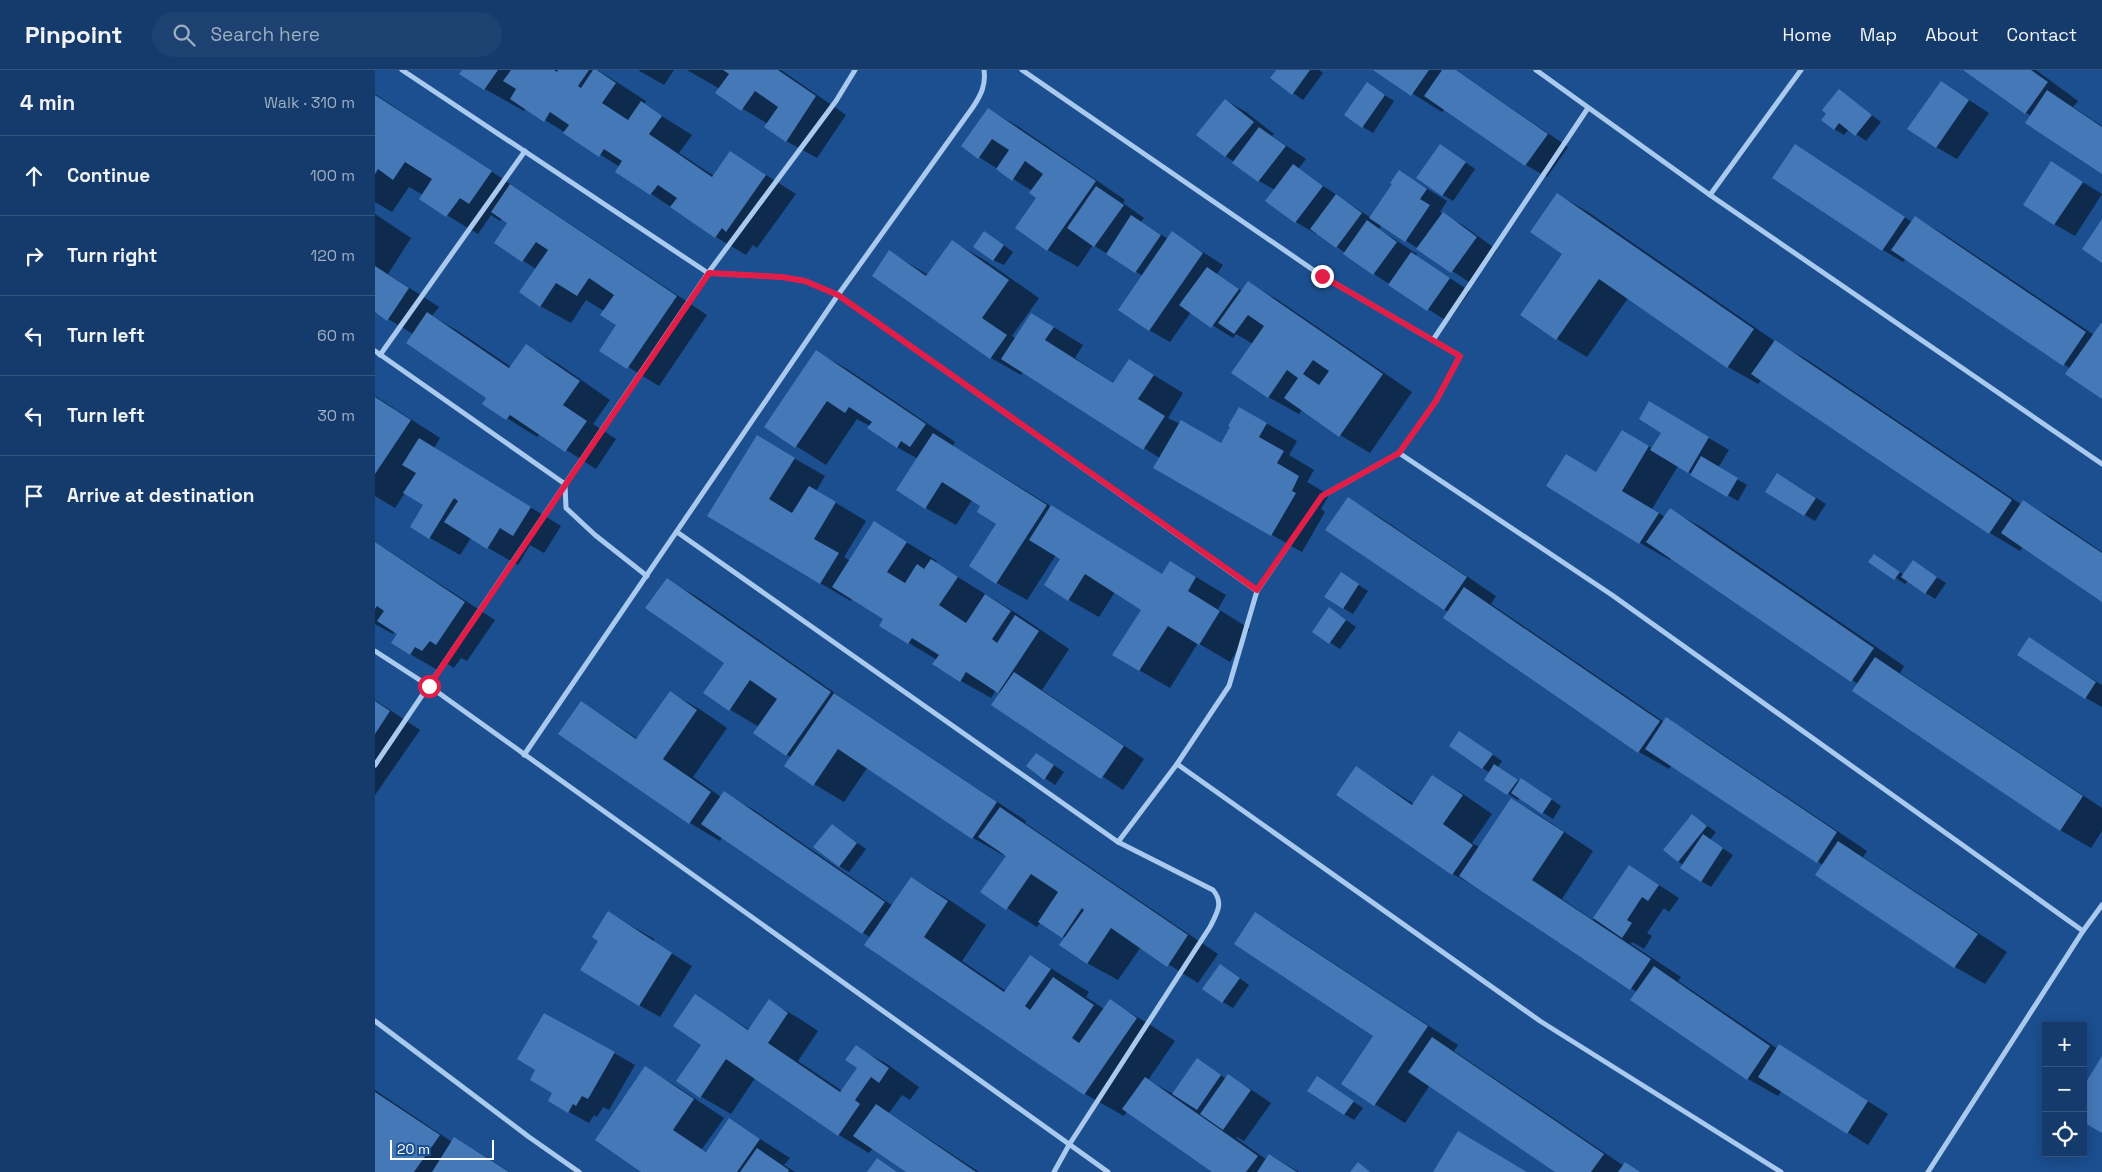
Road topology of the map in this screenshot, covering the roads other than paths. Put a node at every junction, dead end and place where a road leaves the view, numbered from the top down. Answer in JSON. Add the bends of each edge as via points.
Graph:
{"nodes":[{"id":1,"x":402,"y":70,"type":"edge"},
{"id":2,"x":855,"y":70,"type":"edge"},
{"id":3,"x":983,"y":70,"type":"edge"},
{"id":4,"x":1022,"y":70,"type":"edge"},
{"id":5,"x":1536,"y":70,"type":"edge"},
{"id":6,"x":1801,"y":70,"type":"edge"},
{"id":7,"x":1588,"y":108,"type":"junction"},
{"id":8,"x":525,"y":151,"type":"junction"},
{"id":9,"x":1709,"y":196,"type":"junction"},
{"id":10,"x":709,"y":273,"type":"junction"},
{"id":11,"x":838,"y":295,"type":"junction"},
{"id":12,"x":1433,"y":340,"type":"junction"},
{"id":13,"x":377,"y":353,"type":"edge"},
{"id":14,"x":1399,"y":453,"type":"junction"},
{"id":15,"x":2102,"y":464,"type":"edge"},
{"id":16,"x":565,"y":484,"type":"junction"},
{"id":17,"x":677,"y":532,"type":"junction"},
{"id":18,"x":647,"y":576,"type":"junction"},
{"id":19,"x":1257,"y":590,"type":"junction"},
{"id":20,"x":375,"y":651,"type":"edge"},
{"id":21,"x":429,"y":686,"type":"junction"},
{"id":22,"x":524,"y":755,"type":"junction"},
{"id":23,"x":1177,"y":764,"type":"junction"},
{"id":24,"x":375,"y":765,"type":"edge"},
{"id":25,"x":1118,"y":842,"type":"junction"},
{"id":26,"x":2102,"y":905,"type":"edge"},
{"id":27,"x":2083,"y":931,"type":"junction"},
{"id":28,"x":375,"y":1021,"type":"edge"},
{"id":29,"x":1069,"y":1145,"type":"junction"},
{"id":30,"x":579,"y":1172,"type":"edge"},
{"id":31,"x":1054,"y":1172,"type":"edge"},
{"id":32,"x":1108,"y":1172,"type":"edge"},
{"id":33,"x":1781,"y":1172,"type":"edge"},
{"id":34,"x":1927,"y":1172,"type":"edge"}],
"edges":[{"from":1,"to":8,"type":"street"},
{"from":2,"to":10,"type":"street","via":[[836,101]]},
{"from":3,"to":11,"type":"street","via":[[983,88],[973,107]]},
{"from":4,"to":12,"type":"street","via":[[1322,276]]},
{"from":5,"to":7,"type":"street"},
{"from":6,"to":9,"type":"street"},
{"from":7,"to":9,"type":"street"},
{"from":7,"to":12,"type":"street"},
{"from":8,"to":10,"type":"street"},
{"from":8,"to":13,"type":"street"},
{"from":9,"to":15,"type":"street"},
{"from":10,"to":11,"type":"street","via":[[782,277],[805,281]]},
{"from":10,"to":16,"type":"street"},
{"from":11,"to":17,"type":"street"},
{"from":11,"to":19,"type":"street"},
{"from":12,"to":14,"type":"street","via":[[1460,356],[1436,401]]},
{"from":13,"to":16,"type":"street"},
{"from":14,"to":19,"type":"street","via":[[1322,496]]},
{"from":14,"to":27,"type":"street","via":[[1612,595]]},
{"from":16,"to":18,"type":"street","via":[[566,508]]},
{"from":16,"to":21,"type":"street"},
{"from":17,"to":18,"type":"street"},
{"from":17,"to":25,"type":"street"},
{"from":18,"to":22,"type":"street"},
{"from":19,"to":23,"type":"street","via":[[1229,686]]},
{"from":20,"to":21,"type":"street"},
{"from":21,"to":22,"type":"street"},
{"from":21,"to":24,"type":"street"},
{"from":22,"to":29,"type":"street"},
{"from":23,"to":25,"type":"street"},
{"from":23,"to":33,"type":"street","via":[[1540,1021]]},
{"from":25,"to":29,"type":"street","via":[[1213,890],[1220,903],[1210,927]]},
{"from":26,"to":27,"type":"street"},
{"from":27,"to":34,"type":"street"},
{"from":28,"to":30,"type":"street"},
{"from":29,"to":31,"type":"street"},
{"from":29,"to":32,"type":"street"}]}
